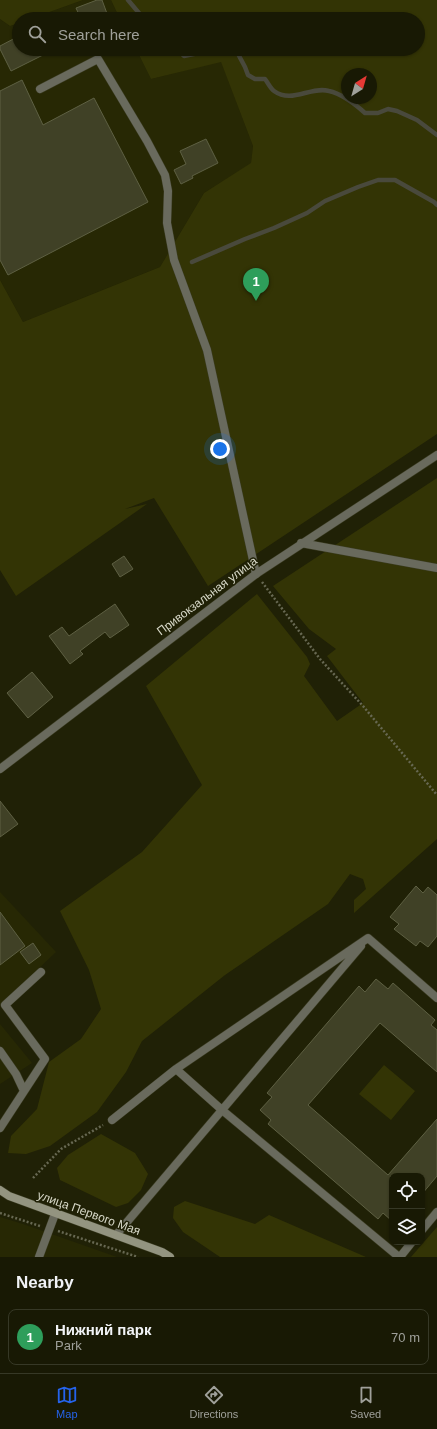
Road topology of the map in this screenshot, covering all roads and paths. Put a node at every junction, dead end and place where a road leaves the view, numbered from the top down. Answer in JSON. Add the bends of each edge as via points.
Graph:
{"nodes":[{"id":1,"x":40,"y":89,"type":"dead end"},
{"id":2,"x":437,"y":454,"type":"edge"},
{"id":3,"x":301,"y":543,"type":"junction"},
{"id":4,"x":437,"y":568,"type":"edge"},
{"id":5,"x":256,"y":574,"type":"junction"},
{"id":6,"x":0,"y":769,"type":"edge"},
{"id":7,"x":437,"y":795,"type":"edge"},
{"id":8,"x":368,"y":938,"type":"junction"},
{"id":9,"x":41,"y":972,"type":"dead end"},
{"id":10,"x":437,"y":998,"type":"edge"},
{"id":11,"x":0,"y":1051,"type":"edge"},
{"id":12,"x":176,"y":1069,"type":"junction"},
{"id":13,"x":24,"y":1091,"type":"junction"},
{"id":14,"x":222,"y":1110,"type":"junction"},
{"id":15,"x":112,"y":1120,"type":"joint"},
{"id":16,"x":0,"y":1128,"type":"edge"},
{"id":17,"x":33,"y":1178,"type":"dead end"},
{"id":18,"x":0,"y":1190,"type":"edge"},
{"id":19,"x":437,"y":1212,"type":"edge"},
{"id":20,"x":0,"y":1213,"type":"edge"},
{"id":21,"x":55,"y":1214,"type":"junction"},
{"id":22,"x":425,"y":1226,"type":"edge"},
{"id":23,"x":50,"y":1229,"type":"junction"},
{"id":24,"x":116,"y":1235,"type":"junction"},
{"id":25,"x":409,"y":1245,"type":"edge"},
{"id":26,"x":40,"y":1257,"type":"edge"},
{"id":27,"x":138,"y":1257,"type":"edge"},
{"id":28,"x":170,"y":1257,"type":"edge"},
{"id":29,"x":399,"y":1257,"type":"edge"}],
"edges":[{"from":1,"to":5,"type":"street","via":[[98,59],[165,175],[168,191],[166,224],[174,260],[207,350]]},
{"from":2,"to":3,"type":"street","name":"Привокзальная улица"},
{"from":3,"to":4,"type":"street"},
{"from":3,"to":5,"type":"street","name":"Привокзальная улица"},
{"from":5,"to":6,"type":"street","name":"Привокзальная улица"},
{"from":5,"to":7,"type":"path","via":[[320,659]]},
{"from":8,"to":10,"type":"street"},
{"from":8,"to":12,"type":"street"},
{"from":8,"to":14,"type":"street"},
{"from":9,"to":13,"type":"street","via":[[4,1005],[45,1059]]},
{"from":11,"to":13,"type":"street"},
{"from":12,"to":14,"type":"street"},
{"from":12,"to":15,"type":"street"},
{"from":13,"to":16,"type":"street"},
{"from":14,"to":24,"type":"street"},
{"from":14,"to":29,"type":"street"},
{"from":15,"to":17,"type":"path","via":[[61,1148]]},
{"from":18,"to":21,"type":"main road","name":"улица Первого Мая"},
{"from":19,"to":22,"type":"street"},
{"from":20,"to":23,"type":"path"},
{"from":21,"to":23,"type":"street"},
{"from":21,"to":24,"type":"main road","name":"улица Первого Мая"},
{"from":23,"to":26,"type":"street"},
{"from":23,"to":27,"type":"path"},
{"from":24,"to":28,"type":"main road","name":"улица Первого Мая"},
{"from":25,"to":29,"type":"street"}]}
